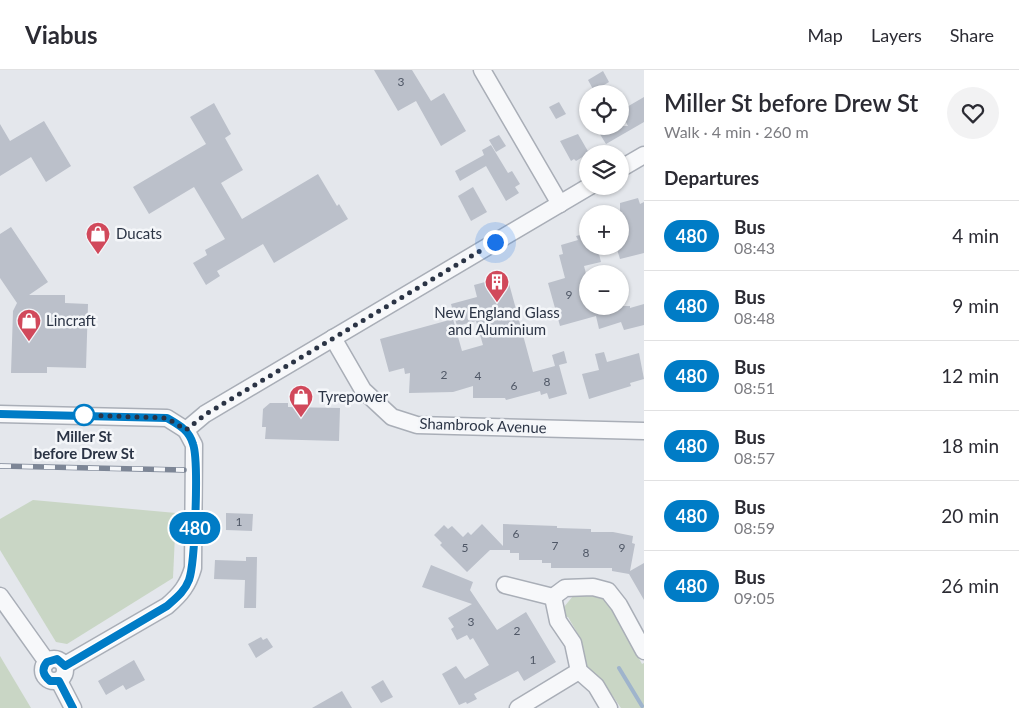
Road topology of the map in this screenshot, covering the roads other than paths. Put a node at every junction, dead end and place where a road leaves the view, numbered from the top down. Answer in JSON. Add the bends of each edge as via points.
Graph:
{"nodes":[{"id":1,"x":482,"y":70,"type":"edge"},
{"id":2,"x":644,"y":155,"type":"edge"},
{"id":3,"x":629,"y":164,"type":"edge"},
{"id":4,"x":579,"y":193,"type":"edge"},
{"id":5,"x":560,"y":204,"type":"junction"},
{"id":6,"x":333,"y":338,"type":"junction"},
{"id":7,"x":0,"y":414,"type":"edge"},
{"id":8,"x":186,"y":430,"type":"junction"},
{"id":9,"x":644,"y":431,"type":"edge"},
{"id":10,"x":505,"y":585,"type":"dead end"},
{"id":11,"x":0,"y":596,"type":"edge"},
{"id":12,"x":553,"y":597,"type":"junction"},
{"id":13,"x":644,"y":651,"type":"edge"},
{"id":14,"x":47,"y":662,"type":"junction"},
{"id":15,"x":65,"y":666,"type":"junction"},
{"id":16,"x":579,"y":671,"type":"junction"},
{"id":17,"x":59,"y":681,"type":"junction"},
{"id":18,"x":73,"y":708,"type":"edge"},
{"id":19,"x":518,"y":708,"type":"edge"},
{"id":20,"x":608,"y":708,"type":"edge"}],
"edges":[{"from":1,"to":5,"type":"street"},
{"from":2,"to":3,"type":"street"},
{"from":4,"to":5,"type":"street"},
{"from":5,"to":6,"type":"street"},
{"from":6,"to":8,"type":"street","via":[[206,414]]},
{"from":6,"to":9,"type":"street","name":"Shambrook Avenue","via":[[363,390],[392,417],[417,425]]},
{"from":7,"to":8,"type":"street","via":[[167,418]]},
{"from":8,"to":15,"type":"street","via":[[194,445],[195,464],[193,568],[188,582],[181,594],[167,606]]},
{"from":10,"to":12,"type":"street"},
{"from":11,"to":14,"type":"street"},
{"from":12,"to":13,"type":"street","via":[[565,588],[608,591]]},
{"from":12,"to":16,"type":"street","via":[[558,621],[573,643]]},
{"from":14,"to":15,"type":"street","via":[[57,659]]},
{"from":14,"to":17,"type":"street","via":[[44,674],[50,681]]},
{"from":15,"to":17,"type":"street","via":[[66,673]]},
{"from":16,"to":19,"type":"street"},
{"from":16,"to":20,"type":"street","via":[[596,686]]},
{"from":17,"to":18,"type":"street"}]}
